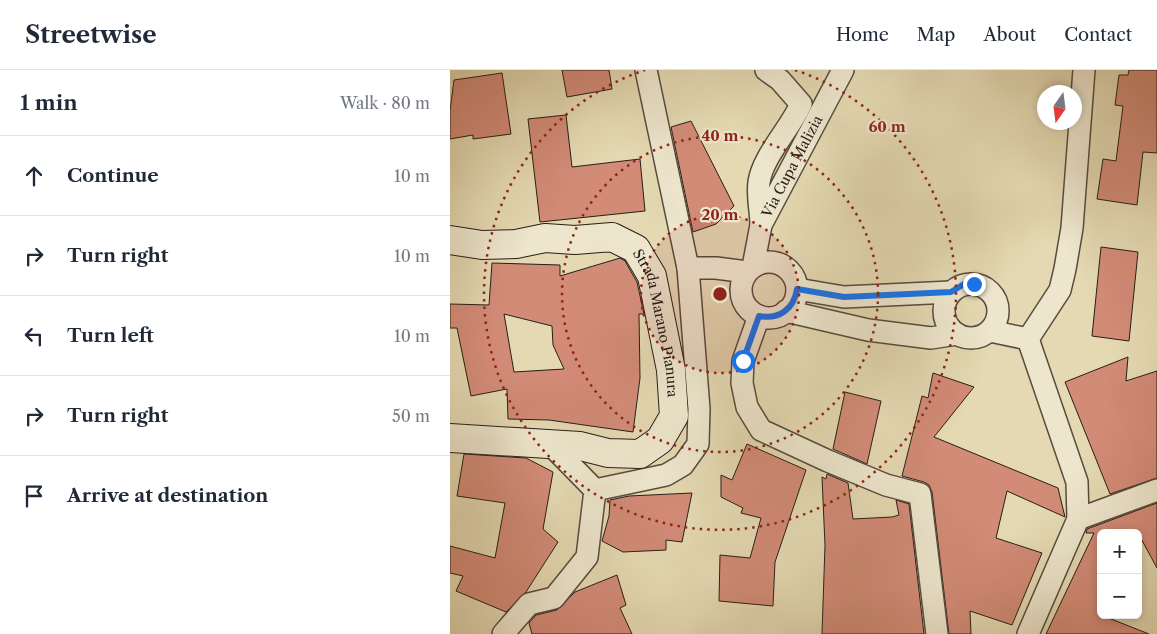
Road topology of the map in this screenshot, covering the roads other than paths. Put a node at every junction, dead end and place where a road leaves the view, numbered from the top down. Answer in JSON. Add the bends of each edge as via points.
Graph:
{"nodes":[{"id":1,"x":646,"y":70,"type":"edge"},
{"id":2,"x":766,"y":70,"type":"edge"},
{"id":3,"x":843,"y":70,"type":"edge"},
{"id":4,"x":1084,"y":70,"type":"edge"},
{"id":5,"x":761,"y":225,"type":"junction"},
{"id":6,"x":450,"y":240,"type":"edge"},
{"id":7,"x":688,"y":268,"type":"junction"},
{"id":8,"x":750,"y":269,"type":"junction"},
{"id":9,"x":797,"y":289,"type":"junction"},
{"id":10,"x":951,"y":292,"type":"junction"},
{"id":11,"x":786,"y":311,"type":"junction"},
{"id":12,"x":759,"y":316,"type":"junction"},
{"id":13,"x":990,"y":331,"type":"junction"},
{"id":14,"x":957,"y":334,"type":"junction"},
{"id":15,"x":1028,"y":338,"type":"junction"},
{"id":16,"x":450,"y":438,"type":"edge"},
{"id":17,"x":550,"y":444,"type":"junction"},
{"id":18,"x":595,"y":490,"type":"junction"},
{"id":19,"x":1157,"y":490,"type":"edge"},
{"id":20,"x":1078,"y":519,"type":"junction"},
{"id":21,"x":503,"y":634,"type":"edge"},
{"id":22,"x":937,"y":634,"type":"edge"},
{"id":23,"x":1028,"y":634,"type":"edge"}],
"edges":[{"from":1,"to":7,"type":"street"},
{"from":2,"to":5,"type":"street","via":[[780,80],[801,104],[766,161],[759,183]]},
{"from":3,"to":5,"type":"street","name":"Via Cupa Malizia"},
{"from":4,"to":15,"type":"street","via":[[1072,228],[1065,269],[1060,290]]},
{"from":5,"to":8,"type":"street","name":"Via Cupa Malizia"},
{"from":6,"to":17,"type":"street","name":"Strada Marano Pianura","via":[[482,245],[516,244],[545,238],[612,237],[636,249],[652,276],[671,370],[674,416],[660,440],[640,454],[608,453],[580,446]]},
{"from":7,"to":8,"type":"street"},
{"from":7,"to":18,"type":"street","via":[[699,408],[698,444],[683,465],[666,475]]},
{"from":8,"to":9,"type":"street","via":[[762,263],[779,263],[790,271]]},
{"from":8,"to":12,"type":"street","via":[[741,287],[742,296],[746,305]]},
{"from":9,"to":10,"type":"street","via":[[844,297]]},
{"from":9,"to":11,"type":"street","via":[[796,298]]},
{"from":10,"to":13,"type":"street","via":[[964,284],[974,284],[991,292],[999,314]]},
{"from":10,"to":14,"type":"street","via":[[944,308],[945,319]]},
{"from":11,"to":12,"type":"street","via":[[768,318]]},
{"from":11,"to":14,"type":"street","via":[[868,330],[931,338]]},
{"from":12,"to":22,"type":"street","via":[[743,361],[742,383],[747,406],[761,430],[886,485],[920,494]]},
{"from":13,"to":14,"type":"street","via":[[973,338]]},
{"from":13,"to":15,"type":"street"},
{"from":15,"to":20,"type":"street","via":[[1077,482]]},
{"from":16,"to":17,"type":"street","name":"Strada Marano Pianura"},
{"from":17,"to":18,"type":"street"},
{"from":18,"to":21,"type":"street","via":[[587,557],[554,598],[529,604]]},
{"from":19,"to":20,"type":"street"},
{"from":20,"to":23,"type":"street"}]}
